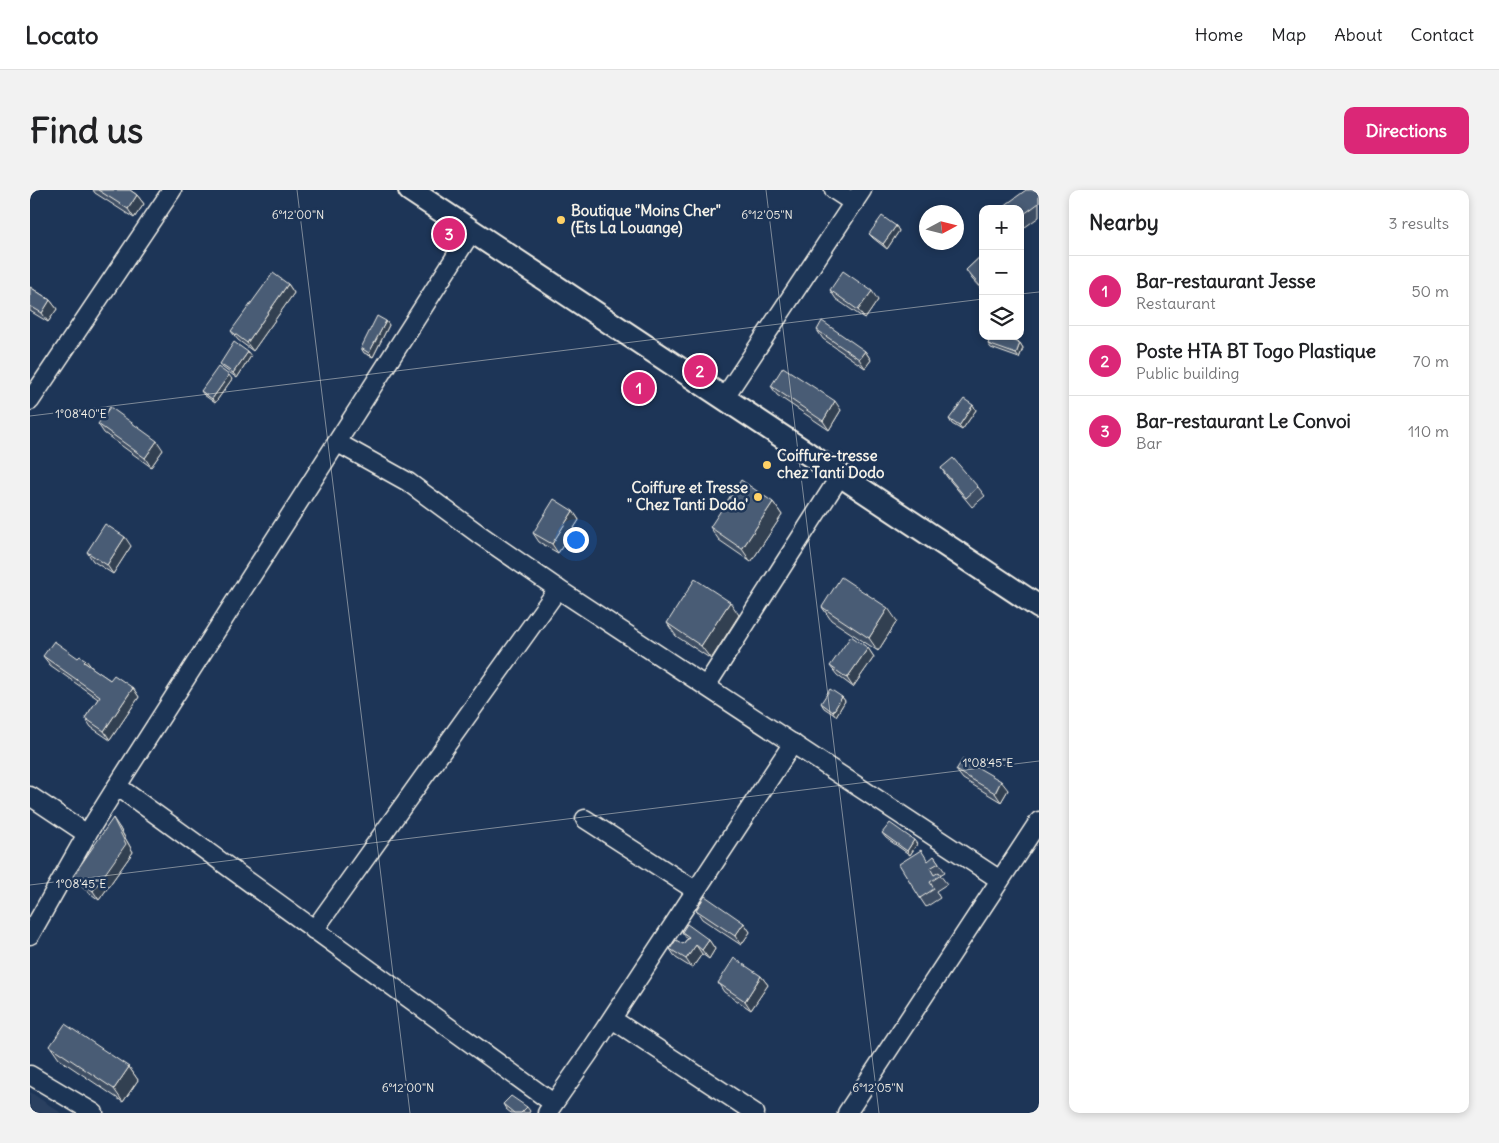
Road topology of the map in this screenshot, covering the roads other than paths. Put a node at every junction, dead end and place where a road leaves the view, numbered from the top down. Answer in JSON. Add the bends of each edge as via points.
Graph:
{"nodes":[{"id":1,"x":172,"y":190,"type":"edge"},
{"id":2,"x":410,"y":190,"type":"edge"},
{"id":3,"x":834,"y":190,"type":"edge"},
{"id":4,"x":858,"y":196,"type":"edge"},
{"id":5,"x":472,"y":231,"type":"junction"},
{"id":6,"x":724,"y":398,"type":"junction"},
{"id":7,"x":30,"y":401,"type":"edge"},
{"id":8,"x":338,"y":443,"type":"junction"},
{"id":9,"x":840,"y":476,"type":"junction"},
{"id":10,"x":558,"y":588,"type":"junction"},
{"id":11,"x":1039,"y":607,"type":"edge"},
{"id":12,"x":706,"y":686,"type":"junction"},
{"id":13,"x":793,"y":743,"type":"junction"},
{"id":14,"x":117,"y":786,"type":"junction"},
{"id":15,"x":30,"y":796,"type":"edge"},
{"id":16,"x":585,"y":819,"type":"dead end"},
{"id":17,"x":1039,"y":820,"type":"edge"},
{"id":18,"x":87,"y":834,"type":"junction"},
{"id":19,"x":1000,"y":880,"type":"junction"},
{"id":20,"x":695,"y":890,"type":"junction"},
{"id":21,"x":314,"y":930,"type":"junction"},
{"id":22,"x":30,"y":935,"type":"edge"},
{"id":23,"x":612,"y":1018,"type":"junction"},
{"id":24,"x":30,"y":1075,"type":"edge"},
{"id":25,"x":550,"y":1108,"type":"edge"},
{"id":26,"x":94,"y":1113,"type":"edge"},
{"id":27,"x":755,"y":1113,"type":"edge"},
{"id":28,"x":847,"y":1113,"type":"edge"}],
"edges":[{"from":1,"to":7,"type":"street"},
{"from":2,"to":5,"type":"street"},
{"from":3,"to":4,"type":"street"},
{"from":4,"to":6,"type":"street"},
{"from":5,"to":6,"type":"street"},
{"from":5,"to":8,"type":"street"},
{"from":6,"to":9,"type":"street"},
{"from":8,"to":10,"type":"street","via":[[408,482]]},
{"from":8,"to":14,"type":"street"},
{"from":9,"to":11,"type":"street"},
{"from":9,"to":12,"type":"street"},
{"from":10,"to":12,"type":"street"},
{"from":10,"to":21,"type":"street"},
{"from":12,"to":13,"type":"street"},
{"from":13,"to":19,"type":"street"},
{"from":13,"to":20,"type":"street"},
{"from":14,"to":18,"type":"street"},
{"from":14,"to":21,"type":"street"},
{"from":15,"to":18,"type":"street"},
{"from":16,"to":20,"type":"street"},
{"from":17,"to":19,"type":"street"},
{"from":18,"to":22,"type":"street"},
{"from":19,"to":28,"type":"street"},
{"from":20,"to":23,"type":"street"},
{"from":21,"to":25,"type":"street"},
{"from":23,"to":25,"type":"street"},
{"from":23,"to":27,"type":"street"},
{"from":24,"to":26,"type":"street"}]}
